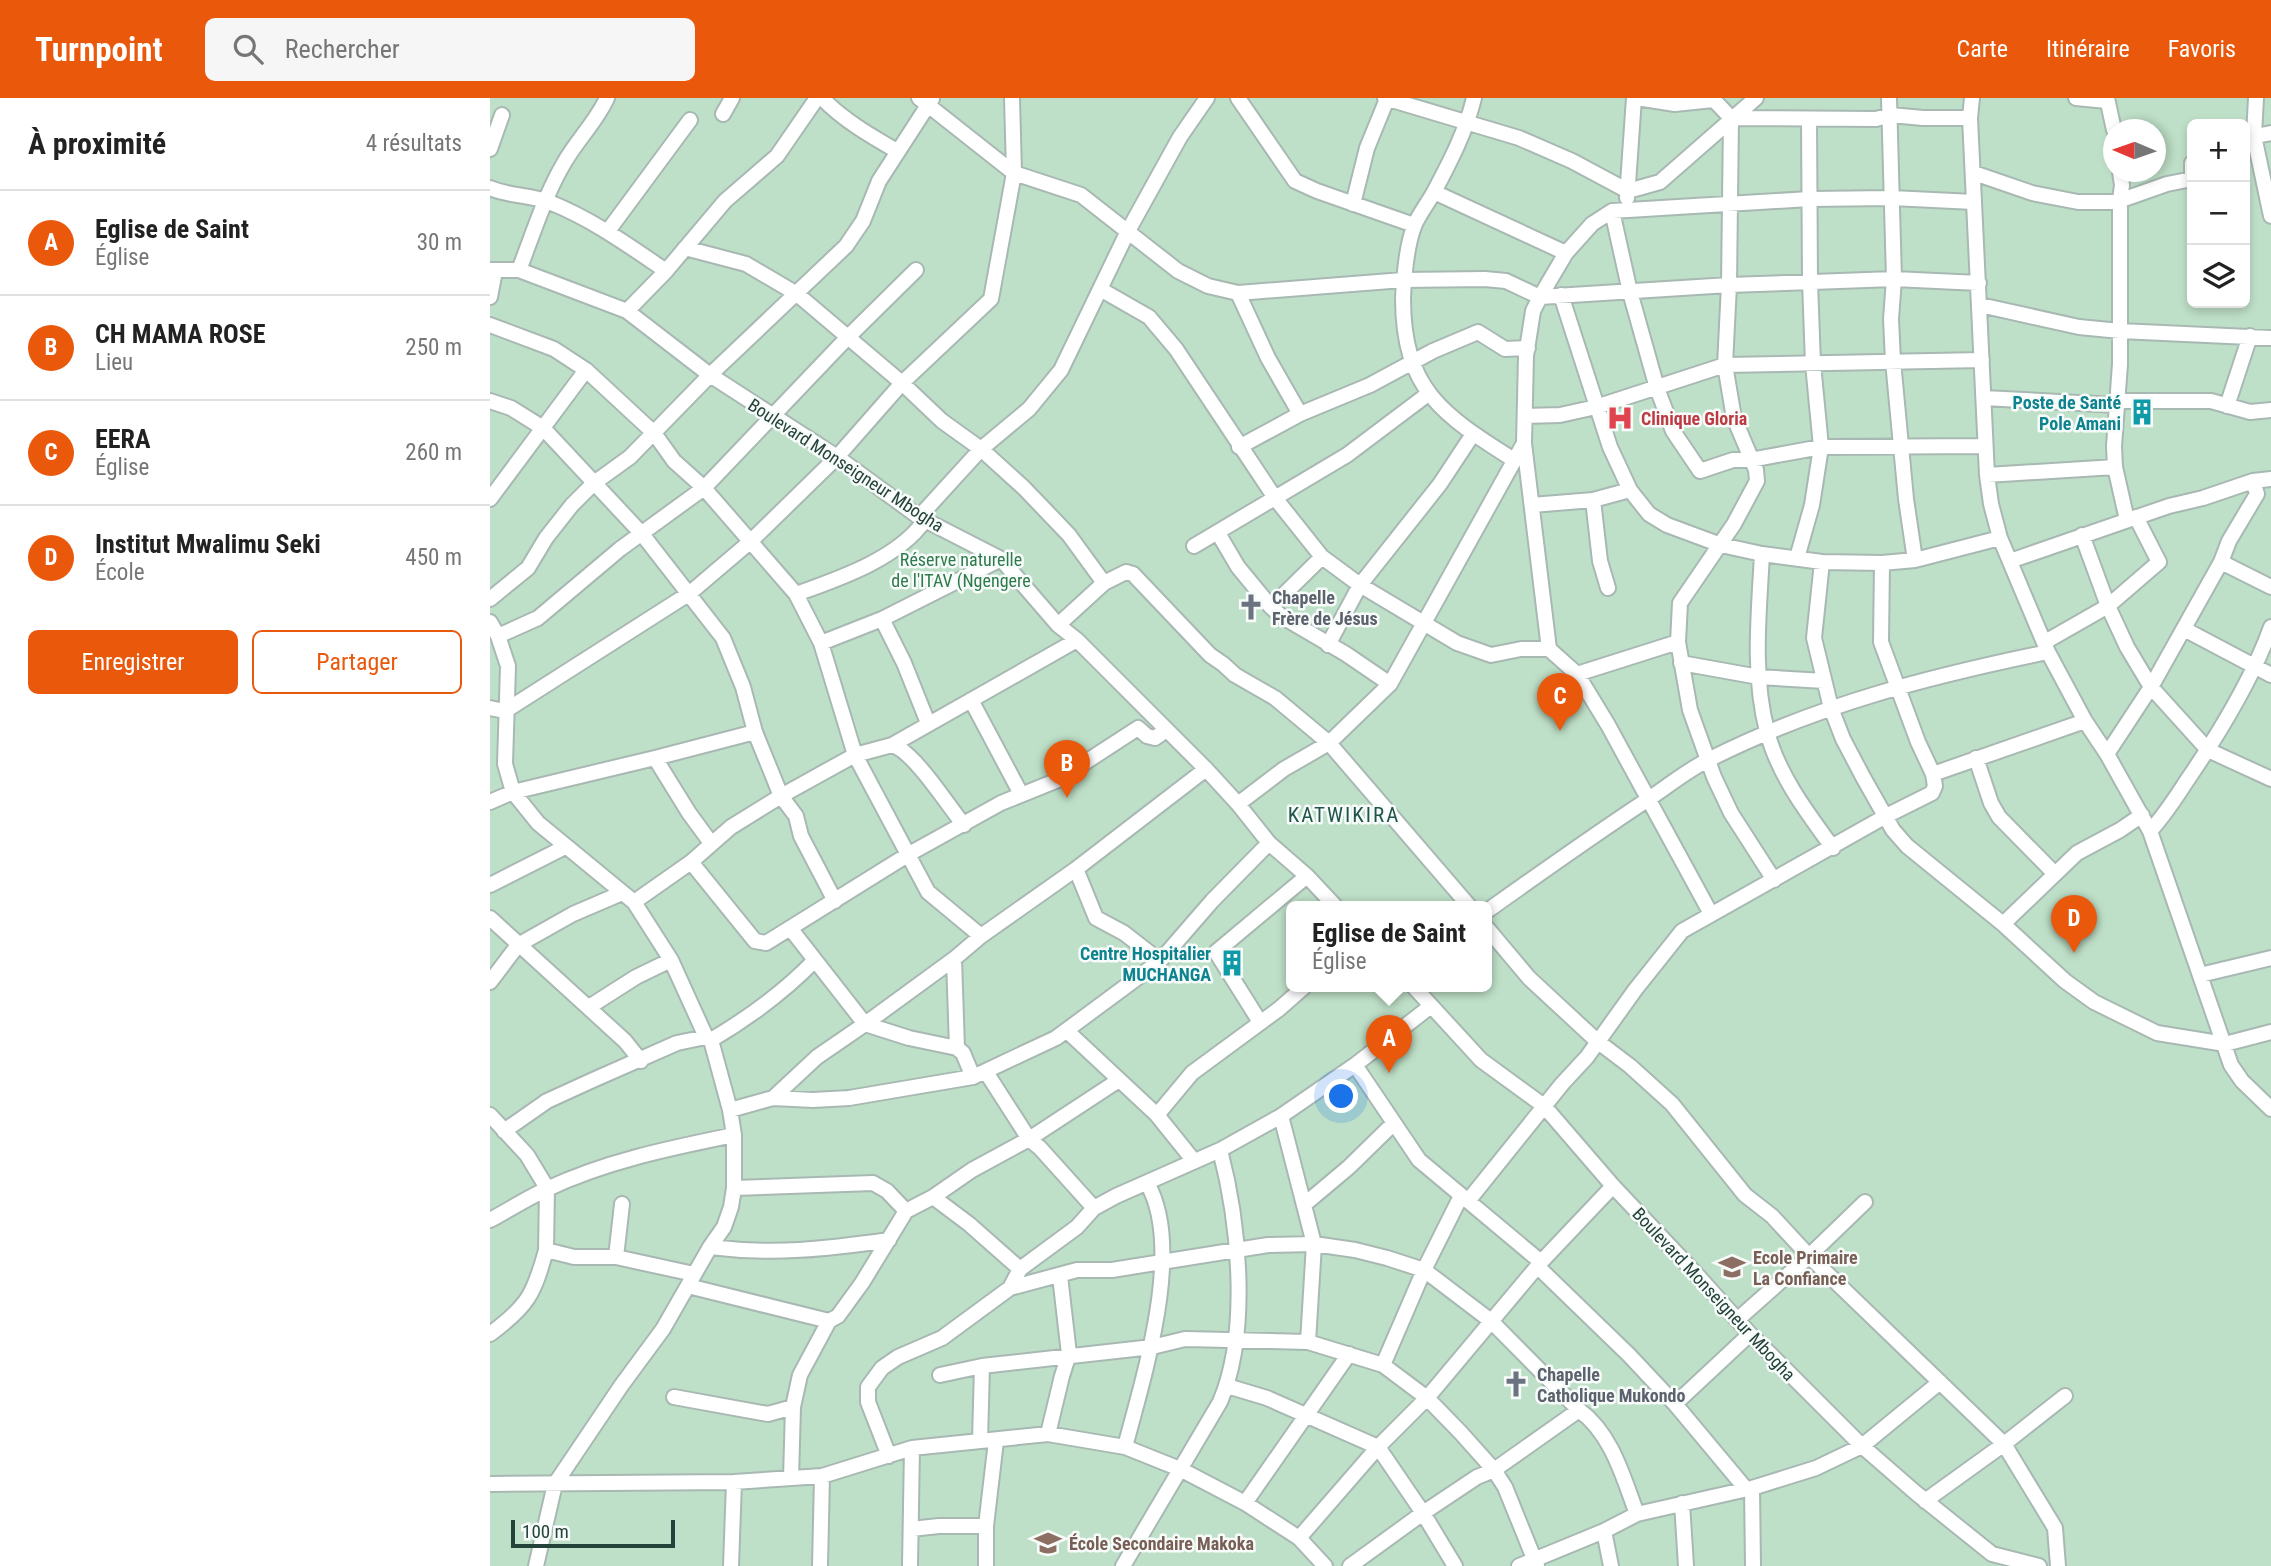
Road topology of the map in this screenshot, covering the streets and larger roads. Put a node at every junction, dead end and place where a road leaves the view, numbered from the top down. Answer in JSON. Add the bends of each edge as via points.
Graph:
{"nodes":[{"id":1,"x":607,"y":98,"type":"edge"},
{"id":2,"x":732,"y":98,"type":"edge"},
{"id":3,"x":817,"y":98,"type":"edge"},
{"id":4,"x":822,"y":98,"type":"edge"},
{"id":5,"x":1012,"y":98,"type":"edge"},
{"id":6,"x":1207,"y":98,"type":"edge"},
{"id":7,"x":1238,"y":98,"type":"edge"},
{"id":8,"x":1474,"y":98,"type":"edge"},
{"id":9,"x":1636,"y":98,"type":"edge"},
{"id":10,"x":1756,"y":98,"type":"edge"},
{"id":11,"x":1889,"y":98,"type":"edge"},
{"id":12,"x":1972,"y":98,"type":"edge"},
{"id":13,"x":2076,"y":98,"type":"edge"},
{"id":14,"x":2256,"y":98,"type":"edge"},
{"id":15,"x":1386,"y":99,"type":"edge"},
{"id":16,"x":1713,"y":99,"type":"edge"},
{"id":17,"x":2107,"y":99,"type":"edge"},
{"id":18,"x":926,"y":101,"type":"edge"},
{"id":19,"x":723,"y":114,"type":"dead end"},
{"id":20,"x":502,"y":115,"type":"dead end"},
{"id":21,"x":1891,"y":115,"type":"junction"},
{"id":22,"x":1731,"y":118,"type":"junction"},
{"id":23,"x":1970,"y":118,"type":"junction"},
{"id":24,"x":1809,"y":119,"type":"junction"},
{"id":25,"x":2111,"y":119,"type":"edge"},
{"id":26,"x":690,"y":120,"type":"dead end"},
{"id":27,"x":1468,"y":122,"type":"junction"},
{"id":28,"x":2250,"y":131,"type":"edge"},
{"id":29,"x":2271,"y":133,"type":"edge"},
{"id":30,"x":2250,"y":137,"type":"edge"},
{"id":31,"x":2250,"y":141,"type":"edge"},
{"id":32,"x":490,"y":149,"type":"edge"},
{"id":33,"x":897,"y":151,"type":"junction"},
{"id":34,"x":1014,"y":173,"type":"junction"},
{"id":35,"x":1974,"y":173,"type":"junction"},
{"id":36,"x":2187,"y":180,"type":"edge"},
{"id":37,"x":2122,"y":182,"type":"edge"},
{"id":38,"x":490,"y":188,"type":"edge"},
{"id":39,"x":1628,"y":191,"type":"junction"},
{"id":40,"x":1434,"y":192,"type":"junction"},
{"id":41,"x":1892,"y":198,"type":"junction"},
{"id":42,"x":1809,"y":199,"type":"junction"},
{"id":43,"x":2120,"y":200,"type":"junction"},
{"id":44,"x":546,"y":201,"type":"junction"},
{"id":45,"x":1730,"y":202,"type":"junction"},
{"id":46,"x":1974,"y":202,"type":"junction"},
{"id":47,"x":1353,"y":204,"type":"junction"},
{"id":48,"x":1619,"y":210,"type":"junction"},
{"id":49,"x":2271,"y":216,"type":"edge"},
{"id":50,"x":1415,"y":225,"type":"junction"},
{"id":51,"x":1128,"y":230,"type":"junction"},
{"id":52,"x":608,"y":231,"type":"junction"},
{"id":53,"x":685,"y":248,"type":"junction"},
{"id":54,"x":1566,"y":253,"type":"junction"},
{"id":55,"x":493,"y":270,"type":"edge"},
{"id":56,"x":519,"y":270,"type":"junction"},
{"id":57,"x":916,"y":270,"type":"dead end"},
{"id":58,"x":666,"y":271,"type":"junction"},
{"id":59,"x":1894,"y":279,"type":"junction"},
{"id":60,"x":1404,"y":280,"type":"junction"},
{"id":61,"x":1810,"y":282,"type":"junction"},
{"id":62,"x":1979,"y":283,"type":"junction"},
{"id":63,"x":1729,"y":285,"type":"junction"},
{"id":64,"x":1100,"y":289,"type":"junction"},
{"id":65,"x":1630,"y":292,"type":"junction"},
{"id":66,"x":1238,"y":293,"type":"junction"},
{"id":67,"x":796,"y":295,"type":"junction"},
{"id":68,"x":1561,"y":295,"type":"junction"},
{"id":69,"x":490,"y":297,"type":"edge"},
{"id":70,"x":1540,"y":297,"type":"junction"},
{"id":71,"x":1980,"y":305,"type":"junction"},
{"id":72,"x":628,"y":311,"type":"junction"},
{"id":73,"x":490,"y":325,"type":"edge"},
{"id":74,"x":2120,"y":331,"type":"junction"},
{"id":75,"x":2250,"y":336,"type":"junction"},
{"id":76,"x":847,"y":338,"type":"junction"},
{"id":77,"x":2271,"y":338,"type":"edge"},
{"id":78,"x":1528,"y":348,"type":"junction"},
{"id":79,"x":1893,"y":360,"type":"junction"},
{"id":80,"x":1982,"y":360,"type":"junction"},
{"id":81,"x":1412,"y":363,"type":"junction"},
{"id":82,"x":1813,"y":364,"type":"junction"},
{"id":83,"x":1725,"y":365,"type":"junction"},
{"id":84,"x":586,"y":370,"type":"junction"},
{"id":85,"x":710,"y":375,"type":"junction"},
{"id":86,"x":902,"y":383,"type":"junction"},
{"id":87,"x":1657,"y":388,"type":"junction"},
{"id":88,"x":1428,"y":394,"type":"junction"},
{"id":89,"x":1984,"y":398,"type":"junction"},
{"id":90,"x":490,"y":401,"type":"edge"},
{"id":91,"x":2117,"y":403,"type":"junction"},
{"id":92,"x":2227,"y":406,"type":"junction"},
{"id":93,"x":1596,"y":407,"type":"junction"},
{"id":94,"x":2271,"y":410,"type":"edge"},
{"id":95,"x":1300,"y":414,"type":"junction"},
{"id":96,"x":1525,"y":416,"type":"junction"},
{"id":97,"x":773,"y":417,"type":"junction"},
{"id":98,"x":543,"y":428,"type":"junction"},
{"id":99,"x":654,"y":433,"type":"junction"},
{"id":100,"x":1473,"y":434,"type":"junction"},
{"id":101,"x":1524,"y":443,"type":"junction"},
{"id":102,"x":1900,"y":445,"type":"junction"},
{"id":103,"x":1986,"y":446,"type":"junction"},
{"id":104,"x":1239,"y":447,"type":"junction"},
{"id":105,"x":1821,"y":447,"type":"junction"},
{"id":106,"x":981,"y":449,"type":"junction"},
{"id":107,"x":837,"y":457,"type":"junction"},
{"id":108,"x":1514,"y":460,"type":"junction"},
{"id":109,"x":1750,"y":460,"type":"junction"},
{"id":110,"x":2115,"y":467,"type":"junction"},
{"id":111,"x":1987,"y":475,"type":"junction"},
{"id":112,"x":2271,"y":479,"type":"edge"},
{"id":113,"x":2253,"y":481,"type":"junction"},
{"id":114,"x":594,"y":483,"type":"junction"},
{"id":115,"x":704,"y":488,"type":"junction"},
{"id":116,"x":1630,"y":490,"type":"junction"},
{"id":117,"x":1275,"y":498,"type":"junction"},
{"id":118,"x":490,"y":499,"type":"edge"},
{"id":119,"x":1593,"y":500,"type":"junction"},
{"id":120,"x":1532,"y":505,"type":"junction"},
{"id":121,"x":922,"y":519,"type":"junction"},
{"id":122,"x":2132,"y":519,"type":"junction"},
{"id":123,"x":1218,"y":533,"type":"junction"},
{"id":124,"x":642,"y":534,"type":"junction"},
{"id":125,"x":2082,"y":535,"type":"junction"},
{"id":126,"x":2000,"y":538,"type":"junction"},
{"id":127,"x":751,"y":541,"type":"junction"},
{"id":128,"x":1721,"y":545,"type":"junction"},
{"id":129,"x":1194,"y":547,"type":"dead end"},
{"id":130,"x":1762,"y":554,"type":"junction"},
{"id":131,"x":1322,"y":557,"type":"junction"},
{"id":132,"x":1797,"y":558,"type":"junction"},
{"id":133,"x":1001,"y":559,"type":"junction"},
{"id":134,"x":1915,"y":560,"type":"junction"},
{"id":135,"x":2010,"y":561,"type":"junction"},
{"id":136,"x":1822,"y":562,"type":"junction"},
{"id":137,"x":2221,"y":562,"type":"junction"},
{"id":138,"x":1882,"y":563,"type":"junction"},
{"id":139,"x":1104,"y":583,"type":"junction"},
{"id":140,"x":1360,"y":585,"type":"junction"},
{"id":141,"x":2271,"y":587,"type":"edge"},
{"id":142,"x":1608,"y":588,"type":"dead end"},
{"id":143,"x":690,"y":593,"type":"junction"},
{"id":144,"x":796,"y":594,"type":"junction"},
{"id":145,"x":490,"y":599,"type":"edge"},
{"id":146,"x":2108,"y":606,"type":"junction"},
{"id":147,"x":1271,"y":607,"type":"junction"},
{"id":148,"x":882,"y":619,"type":"junction"},
{"id":149,"x":490,"y":622,"type":"edge"},
{"id":150,"x":1423,"y":622,"type":"junction"},
{"id":151,"x":1058,"y":625,"type":"junction"},
{"id":152,"x":2271,"y":627,"type":"edge"},
{"id":153,"x":2184,"y":629,"type":"junction"},
{"id":154,"x":498,"y":636,"type":"junction"},
{"id":155,"x":1077,"y":640,"type":"junction"},
{"id":156,"x":1678,"y":642,"type":"junction"},
{"id":157,"x":821,"y":643,"type":"junction"},
{"id":158,"x":1328,"y":645,"type":"junction"},
{"id":159,"x":2046,"y":647,"type":"junction"},
{"id":160,"x":1549,"y":649,"type":"junction"},
{"id":161,"x":1681,"y":663,"type":"junction"},
{"id":162,"x":2254,"y":667,"type":"junction"},
{"id":163,"x":1577,"y":674,"type":"junction"},
{"id":164,"x":2271,"y":675,"type":"edge"},
{"id":165,"x":1759,"y":677,"type":"junction"},
{"id":166,"x":1824,"y":681,"type":"junction"},
{"id":167,"x":1390,"y":684,"type":"junction"},
{"id":168,"x":1897,"y":687,"type":"junction"},
{"id":169,"x":2151,"y":687,"type":"junction"},
{"id":170,"x":971,"y":700,"type":"junction"},
{"id":171,"x":1832,"y":708,"type":"junction"},
{"id":172,"x":497,"y":710,"type":"edge"},
{"id":173,"x":2085,"y":721,"type":"junction"},
{"id":174,"x":928,"y":723,"type":"junction"},
{"id":175,"x":1166,"y":730,"type":"junction"},
{"id":176,"x":755,"y":732,"type":"junction"},
{"id":177,"x":1767,"y":732,"type":"junction"},
{"id":178,"x":1329,"y":743,"type":"junction"},
{"id":179,"x":892,"y":745,"type":"junction"},
{"id":180,"x":2208,"y":750,"type":"junction"},
{"id":181,"x":2107,"y":754,"type":"junction"},
{"id":182,"x":855,"y":755,"type":"junction"},
{"id":183,"x":655,"y":758,"type":"junction"},
{"id":184,"x":1976,"y":758,"type":"junction"},
{"id":185,"x":1707,"y":760,"type":"junction"},
{"id":186,"x":1206,"y":769,"type":"junction"},
{"id":187,"x":1933,"y":774,"type":"junction"},
{"id":188,"x":2271,"y":779,"type":"edge"},
{"id":189,"x":513,"y":792,"type":"junction"},
{"id":190,"x":1021,"y":794,"type":"junction"},
{"id":191,"x":781,"y":796,"type":"junction"},
{"id":192,"x":1648,"y":800,"type":"junction"},
{"id":193,"x":490,"y":802,"type":"edge"},
{"id":194,"x":1238,"y":804,"type":"junction"},
{"id":195,"x":2142,"y":815,"type":"junction"},
{"id":196,"x":1886,"y":816,"type":"junction"},
{"id":197,"x":964,"y":825,"type":"junction"},
{"id":198,"x":2150,"y":831,"type":"junction"},
{"id":199,"x":711,"y":843,"type":"junction"},
{"id":200,"x":1269,"y":843,"type":"junction"},
{"id":201,"x":565,"y":847,"type":"junction"},
{"id":202,"x":1833,"y":848,"type":"junction"},
{"id":203,"x":909,"y":854,"type":"junction"},
{"id":204,"x":691,"y":862,"type":"junction"},
{"id":205,"x":1076,"y":869,"type":"junction"},
{"id":206,"x":2054,"y":873,"type":"junction"},
{"id":207,"x":1307,"y":876,"type":"junction"},
{"id":208,"x":1774,"y":880,"type":"junction"},
{"id":209,"x":490,"y":885,"type":"edge"},
{"id":210,"x":622,"y":892,"type":"junction"},
{"id":211,"x":835,"y":901,"type":"junction"},
{"id":212,"x":1330,"y":901,"type":"edge"},
{"id":213,"x":1465,"y":901,"type":"edge"},
{"id":214,"x":634,"y":902,"type":"junction"},
{"id":215,"x":1492,"y":908,"type":"edge"},
{"id":216,"x":1711,"y":914,"type":"junction"},
{"id":217,"x":490,"y":918,"type":"edge"},
{"id":218,"x":2003,"y":924,"type":"junction"},
{"id":219,"x":790,"y":928,"type":"junction"},
{"id":220,"x":1492,"y":934,"type":"edge"},
{"id":221,"x":981,"y":936,"type":"junction"},
{"id":222,"x":518,"y":945,"type":"junction"},
{"id":223,"x":2271,"y":958,"type":"edge"},
{"id":224,"x":954,"y":959,"type":"junction"},
{"id":225,"x":671,"y":960,"type":"junction"},
{"id":226,"x":815,"y":960,"type":"junction"},
{"id":227,"x":1160,"y":961,"type":"junction"},
{"id":228,"x":2200,"y":975,"type":"junction"},
{"id":229,"x":490,"y":982,"type":"edge"},
{"id":230,"x":1298,"y":992,"type":"edge"},
{"id":231,"x":1418,"y":992,"type":"edge"},
{"id":232,"x":1431,"y":1006,"type":"junction"},
{"id":233,"x":589,"y":1007,"type":"junction"},
{"id":234,"x":1260,"y":1022,"type":"junction"},
{"id":235,"x":865,"y":1024,"type":"junction"},
{"id":236,"x":1067,"y":1031,"type":"junction"},
{"id":237,"x":2271,"y":1032,"type":"edge"},
{"id":238,"x":709,"y":1038,"type":"junction"},
{"id":239,"x":1597,"y":1041,"type":"junction"},
{"id":240,"x":2225,"y":1044,"type":"junction"},
{"id":241,"x":957,"y":1048,"type":"junction"},
{"id":242,"x":641,"y":1061,"type":"junction"},
{"id":243,"x":1355,"y":1065,"type":"junction"},
{"id":244,"x":979,"y":1074,"type":"junction"},
{"id":245,"x":1119,"y":1080,"type":"junction"},
{"id":246,"x":773,"y":1098,"type":"junction"},
{"id":247,"x":1544,"y":1106,"type":"junction"},
{"id":248,"x":2271,"y":1109,"type":"edge"},
{"id":249,"x":730,"y":1110,"type":"junction"},
{"id":250,"x":490,"y":1115,"type":"edge"},
{"id":251,"x":1157,"y":1115,"type":"junction"},
{"id":252,"x":1281,"y":1116,"type":"junction"},
{"id":253,"x":1394,"y":1123,"type":"junction"},
{"id":254,"x":505,"y":1130,"type":"junction"},
{"id":255,"x":734,"y":1135,"type":"junction"},
{"id":256,"x":1029,"y":1139,"type":"junction"},
{"id":257,"x":1220,"y":1150,"type":"junction"},
{"id":258,"x":1194,"y":1161,"type":"junction"},
{"id":259,"x":1147,"y":1183,"type":"junction"},
{"id":260,"x":1613,"y":1186,"type":"junction"},
{"id":261,"x":547,"y":1188,"type":"junction"},
{"id":262,"x":734,"y":1188,"type":"junction"},
{"id":263,"x":933,"y":1197,"type":"junction"},
{"id":264,"x":1464,"y":1198,"type":"junction"},
{"id":265,"x":1864,"y":1202,"type":"dead end"},
{"id":266,"x":622,"y":1204,"type":"dead end"},
{"id":267,"x":1305,"y":1204,"type":"junction"},
{"id":268,"x":1094,"y":1208,"type":"junction"},
{"id":269,"x":906,"y":1211,"type":"junction"},
{"id":270,"x":490,"y":1220,"type":"edge"},
{"id":271,"x":889,"y":1240,"type":"junction"},
{"id":272,"x":1314,"y":1244,"type":"junction"},
{"id":273,"x":710,"y":1247,"type":"junction"},
{"id":274,"x":1237,"y":1249,"type":"junction"},
{"id":275,"x":546,"y":1250,"type":"junction"},
{"id":276,"x":1809,"y":1256,"type":"junction"},
{"id":277,"x":616,"y":1258,"type":"junction"},
{"id":278,"x":1162,"y":1262,"type":"junction"},
{"id":279,"x":1539,"y":1264,"type":"junction"},
{"id":280,"x":1020,"y":1269,"type":"junction"},
{"id":281,"x":1424,"y":1270,"type":"junction"},
{"id":282,"x":1060,"y":1276,"type":"junction"},
{"id":283,"x":691,"y":1280,"type":"junction"},
{"id":284,"x":1010,"y":1288,"type":"junction"},
{"id":285,"x":1737,"y":1320,"type":"junction"},
{"id":286,"x":829,"y":1321,"type":"junction"},
{"id":287,"x":1491,"y":1321,"type":"junction"},
{"id":288,"x":490,"y":1334,"type":"edge"},
{"id":289,"x":1749,"y":1334,"type":"junction"},
{"id":290,"x":1237,"y":1340,"type":"junction"},
{"id":291,"x":1308,"y":1342,"type":"junction"},
{"id":292,"x":1152,"y":1346,"type":"junction"},
{"id":293,"x":1069,"y":1354,"type":"junction"},
{"id":294,"x":1349,"y":1354,"type":"junction"},
{"id":295,"x":1383,"y":1365,"type":"junction"},
{"id":296,"x":982,"y":1366,"type":"junction"},
{"id":297,"x":940,"y":1375,"type":"dead end"},
{"id":298,"x":1940,"y":1381,"type":"junction"},
{"id":299,"x":1227,"y":1385,"type":"junction"},
{"id":300,"x":2065,"y":1396,"type":"dead end"},
{"id":301,"x":674,"y":1397,"type":"dead end"},
{"id":302,"x":1427,"y":1398,"type":"junction"},
{"id":303,"x":1675,"y":1404,"type":"junction"},
{"id":304,"x":793,"y":1407,"type":"junction"},
{"id":305,"x":1579,"y":1410,"type":"junction"},
{"id":306,"x":1307,"y":1414,"type":"junction"},
{"id":307,"x":1048,"y":1434,"type":"junction"},
{"id":308,"x":980,"y":1441,"type":"junction"},
{"id":309,"x":996,"y":1441,"type":"junction"},
{"id":310,"x":2004,"y":1444,"type":"junction"},
{"id":311,"x":1862,"y":1446,"type":"junction"},
{"id":312,"x":1125,"y":1447,"type":"junction"},
{"id":313,"x":1378,"y":1447,"type":"junction"},
{"id":314,"x":912,"y":1448,"type":"junction"},
{"id":315,"x":889,"y":1456,"type":"junction"},
{"id":316,"x":1180,"y":1469,"type":"junction"},
{"id":317,"x":1494,"y":1470,"type":"junction"},
{"id":318,"x":822,"y":1476,"type":"junction"},
{"id":319,"x":791,"y":1478,"type":"junction"},
{"id":320,"x":734,"y":1482,"type":"junction"},
{"id":321,"x":490,"y":1484,"type":"edge"},
{"id":322,"x":555,"y":1484,"type":"junction"},
{"id":323,"x":1749,"y":1488,"type":"junction"},
{"id":324,"x":1925,"y":1501,"type":"junction"},
{"id":325,"x":1245,"y":1503,"type":"junction"},
{"id":326,"x":1682,"y":1503,"type":"junction"},
{"id":327,"x":1423,"y":1513,"type":"junction"},
{"id":328,"x":1637,"y":1514,"type":"junction"},
{"id":329,"x":986,"y":1526,"type":"junction"},
{"id":330,"x":911,"y":1530,"type":"junction"},
{"id":331,"x":1604,"y":1531,"type":"junction"},
{"id":332,"x":1299,"y":1538,"type":"junction"},
{"id":333,"x":1535,"y":1562,"type":"edge"},
{"id":334,"x":1316,"y":1563,"type":"edge"},
{"id":335,"x":536,"y":1566,"type":"edge"},
{"id":336,"x":731,"y":1566,"type":"edge"},
{"id":337,"x":820,"y":1566,"type":"edge"},
{"id":338,"x":911,"y":1566,"type":"edge"},
{"id":339,"x":986,"y":1566,"type":"edge"},
{"id":340,"x":1123,"y":1566,"type":"edge"},
{"id":341,"x":1350,"y":1566,"type":"edge"},
{"id":342,"x":1455,"y":1566,"type":"edge"},
{"id":343,"x":1519,"y":1566,"type":"edge"},
{"id":344,"x":1611,"y":1566,"type":"edge"},
{"id":345,"x":1686,"y":1566,"type":"edge"},
{"id":346,"x":1753,"y":1566,"type":"edge"},
{"id":347,"x":2039,"y":1566,"type":"edge"},
{"id":348,"x":2058,"y":1566,"type":"edge"}],
"edges":[{"from":1,"to":44,"type":"street","via":[[564,162]]},
{"from":2,"to":19,"type":"street"},
{"from":3,"to":53,"type":"street","via":[[777,156],[725,201]]},
{"from":4,"to":33,"type":"street"},
{"from":5,"to":34,"type":"street"},
{"from":6,"to":51,"type":"street"},
{"from":7,"to":47,"type":"street","via":[[1295,181]]},
{"from":8,"to":27,"type":"street"},
{"from":9,"to":16,"type":"street","via":[[1675,104]]},
{"from":9,"to":39,"type":"street"},
{"from":10,"to":22,"type":"street"},
{"from":11,"to":21,"type":"street"},
{"from":12,"to":23,"type":"street"},
{"from":13,"to":17,"type":"street"},
{"from":14,"to":28,"type":"street"},
{"from":15,"to":27,"type":"street"},
{"from":15,"to":47,"type":"street"},
{"from":16,"to":22,"type":"street"},
{"from":17,"to":25,"type":"street"},
{"from":18,"to":33,"type":"street"},
{"from":18,"to":34,"type":"street"},
{"from":20,"to":32,"type":"street"},
{"from":21,"to":23,"type":"street"},
{"from":21,"to":24,"type":"street"},
{"from":21,"to":41,"type":"street"},
{"from":22,"to":24,"type":"street"},
{"from":22,"to":39,"type":"street","via":[[1660,182]]},
{"from":22,"to":45,"type":"street"},
{"from":23,"to":35,"type":"street"},
{"from":24,"to":42,"type":"street"},
{"from":26,"to":52,"type":"street"},
{"from":27,"to":39,"type":"street","via":[[1519,138]]},
{"from":27,"to":40,"type":"street"},
{"from":29,"to":30,"type":"street"},
{"from":31,"to":49,"type":"street"},
{"from":33,"to":67,"type":"street","via":[[846,246]]},
{"from":34,"to":51,"type":"street","via":[[1081,195]]},
{"from":34,"to":86,"type":"street","via":[[991,299]]},
{"from":35,"to":43,"type":"street","via":[[2032,193],[2078,202]]},
{"from":35,"to":46,"type":"street"},
{"from":36,"to":43,"type":"street"},
{"from":37,"to":43,"type":"street"},
{"from":38,"to":44,"type":"street"},
{"from":39,"to":48,"type":"street"},
{"from":40,"to":50,"type":"street"},
{"from":40,"to":54,"type":"street"},
{"from":41,"to":42,"type":"street"},
{"from":41,"to":46,"type":"street"},
{"from":41,"to":59,"type":"street"},
{"from":42,"to":45,"type":"street"},
{"from":42,"to":61,"type":"street"},
{"from":43,"to":74,"type":"street"},
{"from":44,"to":52,"type":"street"},
{"from":44,"to":56,"type":"street"},
{"from":45,"to":48,"type":"street"},
{"from":45,"to":63,"type":"street"},
{"from":46,"to":62,"type":"street"},
{"from":47,"to":50,"type":"street"},
{"from":48,"to":54,"type":"street","via":[[1592,225]]},
{"from":48,"to":65,"type":"street"},
{"from":50,"to":60,"type":"street"},
{"from":51,"to":64,"type":"street"},
{"from":51,"to":66,"type":"street","via":[[1178,271],[1208,286]]},
{"from":52,"to":58,"type":"street"},
{"from":53,"to":58,"type":"street"},
{"from":53,"to":67,"type":"street","via":[[746,264]]},
{"from":54,"to":70,"type":"street"},
{"from":55,"to":56,"type":"street","name":"Boulevard Monseigneur Mbogha"},
{"from":55,"to":69,"type":"street"},
{"from":56,"to":72,"type":"street","name":"Boulevard Monseigneur Mbogha"},
{"from":57,"to":76,"type":"street"},
{"from":58,"to":72,"type":"street"},
{"from":59,"to":61,"type":"street"},
{"from":59,"to":62,"type":"street"},
{"from":59,"to":79,"type":"street"},
{"from":60,"to":66,"type":"street"},
{"from":60,"to":70,"type":"street","via":[[1506,281]]},
{"from":60,"to":81,"type":"street","via":[[1405,337]]},
{"from":61,"to":63,"type":"street"},
{"from":61,"to":82,"type":"street"},
{"from":62,"to":71,"type":"street"},
{"from":63,"to":65,"type":"street"},
{"from":63,"to":83,"type":"street"},
{"from":64,"to":104,"type":"street","via":[[1149,317],[1176,349]]},
{"from":64,"to":106,"type":"street","via":[[1061,370],[1029,409]]},
{"from":65,"to":68,"type":"street"},
{"from":65,"to":87,"type":"street"},
{"from":66,"to":95,"type":"street"},
{"from":67,"to":76,"type":"street"},
{"from":67,"to":85,"type":"street"},
{"from":68,"to":70,"type":"street"},
{"from":68,"to":93,"type":"street"},
{"from":70,"to":78,"type":"street"},
{"from":71,"to":74,"type":"street","via":[[2079,327]]},
{"from":71,"to":80,"type":"street"},
{"from":72,"to":85,"type":"street","name":"Boulevard Monseigneur Mbogha"},
{"from":73,"to":84,"type":"street","via":[[554,349]]},
{"from":74,"to":75,"type":"street"},
{"from":74,"to":91,"type":"street"},
{"from":75,"to":77,"type":"street"},
{"from":75,"to":92,"type":"street"},
{"from":76,"to":86,"type":"street"},
{"from":76,"to":97,"type":"street"},
{"from":78,"to":81,"type":"street","via":[[1505,349],[1478,332]]},
{"from":78,"to":96,"type":"street"},
{"from":79,"to":80,"type":"street"},
{"from":79,"to":82,"type":"street"},
{"from":79,"to":102,"type":"street"},
{"from":80,"to":89,"type":"street"},
{"from":81,"to":88,"type":"street"},
{"from":81,"to":95,"type":"street"},
{"from":82,"to":83,"type":"street"},
{"from":82,"to":105,"type":"street"},
{"from":83,"to":87,"type":"street"},
{"from":83,"to":109,"type":"street","via":[[1734,418]]},
{"from":84,"to":98,"type":"street"},
{"from":84,"to":99,"type":"street"},
{"from":85,"to":97,"type":"street","name":"Boulevard Monseigneur Mbogha"},
{"from":85,"to":99,"type":"street"},
{"from":86,"to":106,"type":"street","via":[[942,421]]},
{"from":86,"to":107,"type":"street"},
{"from":87,"to":93,"type":"street"},
{"from":87,"to":109,"type":"street","via":[[1673,431],[1700,471],[1733,460]]},
{"from":88,"to":100,"type":"street"},
{"from":88,"to":117,"type":"street","via":[[1347,455]]},
{"from":89,"to":91,"type":"street"},
{"from":89,"to":103,"type":"street"},
{"from":90,"to":98,"type":"street"},
{"from":91,"to":92,"type":"street","via":[[2211,401]]},
{"from":91,"to":110,"type":"street"},
{"from":92,"to":94,"type":"street","via":[[2249,412]]},
{"from":93,"to":96,"type":"street"},
{"from":93,"to":116,"type":"street"},
{"from":95,"to":104,"type":"street"},
{"from":96,"to":101,"type":"street"},
{"from":97,"to":107,"type":"street","name":"Boulevard Monseigneur Mbogha"},
{"from":97,"to":115,"type":"street"},
{"from":98,"to":114,"type":"street"},
{"from":98,"to":118,"type":"street"},
{"from":99,"to":114,"type":"street"},
{"from":99,"to":115,"type":"street","via":[[674,461]]},
{"from":100,"to":108,"type":"street"},
{"from":100,"to":140,"type":"street","via":[[1440,484]]},
{"from":101,"to":108,"type":"street"},
{"from":101,"to":120,"type":"street"},
{"from":102,"to":103,"type":"street"},
{"from":102,"to":105,"type":"street"},
{"from":102,"to":134,"type":"street"},
{"from":103,"to":111,"type":"street"},
{"from":104,"to":117,"type":"street"},
{"from":105,"to":109,"type":"street"},
{"from":105,"to":132,"type":"street"},
{"from":106,"to":121,"type":"street"},
{"from":106,"to":139,"type":"street","via":[[1069,535]]},
{"from":107,"to":121,"type":"street","name":"Boulevard Monseigneur Mbogha"},
{"from":107,"to":127,"type":"street"},
{"from":108,"to":150,"type":"street"},
{"from":109,"to":128,"type":"street","via":[[1757,481]]},
{"from":110,"to":111,"type":"street"},
{"from":110,"to":122,"type":"street"},
{"from":111,"to":126,"type":"street"},
{"from":112,"to":113,"type":"street"},
{"from":113,"to":122,"type":"street"},
{"from":113,"to":137,"type":"street","via":[[2257,494]]},
{"from":114,"to":124,"type":"street"},
{"from":114,"to":145,"type":"street","via":[[557,523],[528,568]]},
{"from":115,"to":124,"type":"street"},
{"from":115,"to":127,"type":"street"},
{"from":116,"to":119,"type":"street"},
{"from":116,"to":128,"type":"street","via":[[1649,514],[1667,525]]},
{"from":117,"to":123,"type":"street"},
{"from":117,"to":131,"type":"street"},
{"from":119,"to":120,"type":"street"},
{"from":119,"to":142,"type":"street"},
{"from":120,"to":160,"type":"street"},
{"from":121,"to":133,"type":"street","name":"Boulevard Monseigneur Mbogha"},
{"from":121,"to":144,"type":"street","via":[[900,544],[861,570]]},
{"from":122,"to":125,"type":"street"},
{"from":122,"to":146,"type":"street","via":[[2159,562]]},
{"from":123,"to":129,"type":"street"},
{"from":123,"to":147,"type":"street","via":[[1238,567]]},
{"from":124,"to":143,"type":"street"},
{"from":124,"to":154,"type":"street","via":[[538,618]]},
{"from":125,"to":135,"type":"street"},
{"from":125,"to":146,"type":"street"},
{"from":126,"to":134,"type":"street"},
{"from":126,"to":135,"type":"street"},
{"from":127,"to":143,"type":"street"},
{"from":127,"to":144,"type":"street"},
{"from":128,"to":130,"type":"street"},
{"from":128,"to":156,"type":"street","via":[[1680,603]]},
{"from":130,"to":132,"type":"street"},
{"from":130,"to":165,"type":"street"},
{"from":131,"to":140,"type":"street"},
{"from":131,"to":147,"type":"street"},
{"from":132,"to":136,"type":"street"},
{"from":133,"to":148,"type":"street"},
{"from":133,"to":151,"type":"street","name":"Boulevard Monseigneur Mbogha"},
{"from":134,"to":138,"type":"street"},
{"from":135,"to":159,"type":"street"},
{"from":136,"to":138,"type":"street"},
{"from":136,"to":166,"type":"street","via":[[1814,638]]},
{"from":137,"to":141,"type":"street"},
{"from":137,"to":153,"type":"street"},
{"from":138,"to":168,"type":"street","via":[[1881,642]]},
{"from":139,"to":151,"type":"street"},
{"from":139,"to":178,"type":"street","via":[[1126,572],[1133,574],[1210,655],[1275,698]]},
{"from":140,"to":150,"type":"street"},
{"from":140,"to":158,"type":"street"},
{"from":143,"to":172,"type":"street"},
{"from":143,"to":176,"type":"street","via":[[723,638]]},
{"from":144,"to":157,"type":"street"},
{"from":146,"to":159,"type":"street"},
{"from":146,"to":169,"type":"street"},
{"from":147,"to":158,"type":"street"},
{"from":148,"to":157,"type":"street"},
{"from":148,"to":174,"type":"street"},
{"from":149,"to":154,"type":"street"},
{"from":150,"to":160,"type":"street","via":[[1457,643],[1491,655]]},
{"from":150,"to":167,"type":"street"},
{"from":151,"to":155,"type":"street","name":"Boulevard Monseigneur Mbogha"},
{"from":152,"to":162,"type":"street"},
{"from":153,"to":162,"type":"street"},
{"from":153,"to":169,"type":"street"},
{"from":154,"to":172,"type":"street","via":[[508,666]]},
{"from":155,"to":170,"type":"street"},
{"from":155,"to":175,"type":"street","name":"Boulevard Monseigneur Mbogha"},
{"from":156,"to":161,"type":"street"},
{"from":156,"to":163,"type":"street"},
{"from":157,"to":182,"type":"street"},
{"from":158,"to":167,"type":"street"},
{"from":159,"to":168,"type":"street"},
{"from":159,"to":173,"type":"street"},
{"from":160,"to":163,"type":"street"},
{"from":161,"to":165,"type":"street"},
{"from":161,"to":185,"type":"street"},
{"from":162,"to":164,"type":"street"},
{"from":162,"to":180,"type":"street"},
{"from":163,"to":192,"type":"street"},
{"from":165,"to":166,"type":"street"},
{"from":165,"to":177,"type":"street"},
{"from":166,"to":171,"type":"street"},
{"from":167,"to":178,"type":"street"},
{"from":168,"to":171,"type":"street"},
{"from":168,"to":187,"type":"street"},
{"from":169,"to":180,"type":"street"},
{"from":169,"to":181,"type":"street"},
{"from":170,"to":174,"type":"street"},
{"from":170,"to":190,"type":"street"},
{"from":171,"to":177,"type":"street"},
{"from":171,"to":196,"type":"street","via":[[1843,739]]},
{"from":172,"to":189,"type":"street"},
{"from":173,"to":181,"type":"street"},
{"from":173,"to":184,"type":"street"},
{"from":174,"to":179,"type":"street"},
{"from":175,"to":186,"type":"street","name":"Boulevard Monseigneur Mbogha"},
{"from":175,"to":190,"type":"street","via":[[1155,738],[1138,728],[1058,780]]},
{"from":176,"to":183,"type":"street"},
{"from":176,"to":191,"type":"street"},
{"from":177,"to":185,"type":"street"},
{"from":177,"to":202,"type":"street","via":[[1797,796]]},
{"from":178,"to":194,"type":"street"},
{"from":178,"to":213,"type":"street"},
{"from":179,"to":182,"type":"street"},
{"from":179,"to":197,"type":"street","via":[[901,747],[920,767]]},
{"from":180,"to":188,"type":"street"},
{"from":180,"to":198,"type":"street"},
{"from":181,"to":195,"type":"street"},
{"from":182,"to":191,"type":"street"},
{"from":182,"to":203,"type":"street"},
{"from":183,"to":189,"type":"street"},
{"from":183,"to":199,"type":"street"},
{"from":184,"to":187,"type":"street"},
{"from":184,"to":206,"type":"street","via":[[1999,817]]},
{"from":185,"to":192,"type":"street"},
{"from":185,"to":208,"type":"street","via":[[1731,813]]},
{"from":186,"to":194,"type":"street","name":"Boulevard Monseigneur Mbogha"},
{"from":186,"to":205,"type":"street"},
{"from":187,"to":196,"type":"street","via":[[1932,793]]},
{"from":189,"to":193,"type":"street"},
{"from":189,"to":201,"type":"street"},
{"from":190,"to":197,"type":"street"},
{"from":191,"to":199,"type":"street"},
{"from":191,"to":211,"type":"street","via":[[796,816],[801,836]]},
{"from":192,"to":215,"type":"street"},
{"from":192,"to":216,"type":"street"},
{"from":194,"to":200,"type":"street","name":"Boulevard Monseigneur Mbogha"},
{"from":195,"to":198,"type":"street"},
{"from":195,"to":206,"type":"street","via":[[2077,853]]},
{"from":196,"to":202,"type":"street"},
{"from":196,"to":218,"type":"street","via":[[1906,846]]},
{"from":197,"to":203,"type":"street"},
{"from":198,"to":228,"type":"street"},
{"from":199,"to":204,"type":"street"},
{"from":200,"to":207,"type":"street","name":"Boulevard Monseigneur Mbogha"},
{"from":200,"to":227,"type":"street"},
{"from":201,"to":209,"type":"street"},
{"from":201,"to":210,"type":"street"},
{"from":202,"to":208,"type":"street"},
{"from":203,"to":211,"type":"street"},
{"from":203,"to":221,"type":"street","via":[[928,891]]},
{"from":204,"to":214,"type":"street"},
{"from":204,"to":219,"type":"street","via":[[755,941],[765,943]]},
{"from":205,"to":221,"type":"street"},
{"from":205,"to":227,"type":"street","via":[[1096,918]]},
{"from":206,"to":218,"type":"street"},
{"from":207,"to":212,"type":"street","name":"Boulevard Monseigneur Mbogha"},
{"from":207,"to":234,"type":"street","via":[[1216,952]]},
{"from":208,"to":216,"type":"street"},
{"from":210,"to":214,"type":"street"},
{"from":210,"to":222,"type":"street"},
{"from":211,"to":219,"type":"street"},
{"from":214,"to":225,"type":"street"},
{"from":216,"to":239,"type":"street","via":[[1673,941]]},
{"from":217,"to":222,"type":"street"},
{"from":218,"to":240,"type":"street","via":[[2094,1002],[2157,1033]]},
{"from":219,"to":226,"type":"street"},
{"from":220,"to":239,"type":"street","via":[[1528,978]]},
{"from":221,"to":224,"type":"street"},
{"from":222,"to":229,"type":"street"},
{"from":222,"to":233,"type":"street"},
{"from":223,"to":228,"type":"street"},
{"from":224,"to":235,"type":"street"},
{"from":224,"to":241,"type":"street"},
{"from":225,"to":233,"type":"street","via":[[636,976]]},
{"from":225,"to":238,"type":"street"},
{"from":226,"to":235,"type":"street"},
{"from":226,"to":238,"type":"street","via":[[790,986],[743,1021]]},
{"from":227,"to":236,"type":"street"},
{"from":228,"to":240,"type":"street"},
{"from":230,"to":234,"type":"street"},
{"from":231,"to":232,"type":"street","name":"Boulevard Monseigneur Mbogha"},
{"from":232,"to":243,"type":"street"},
{"from":232,"to":247,"type":"street","name":"Boulevard Monseigneur Mbogha","via":[[1481,1060]]},
{"from":233,"to":242,"type":"street"},
{"from":234,"to":251,"type":"street","via":[[1192,1073]]},
{"from":235,"to":241,"type":"street"},
{"from":235,"to":246,"type":"street","via":[[817,1057]]},
{"from":236,"to":244,"type":"street"},
{"from":236,"to":245,"type":"street"},
{"from":237,"to":240,"type":"street"},
{"from":238,"to":242,"type":"street","via":[[677,1043]]},
{"from":238,"to":249,"type":"street"},
{"from":239,"to":247,"type":"street"},
{"from":239,"to":276,"type":"street","via":[[1672,1104],[1745,1195]]},
{"from":240,"to":248,"type":"street","via":[[2242,1081]]},
{"from":241,"to":244,"type":"street"},
{"from":242,"to":254,"type":"street","via":[[547,1101]]},
{"from":243,"to":252,"type":"street"},
{"from":243,"to":253,"type":"street"},
{"from":244,"to":246,"type":"street","via":[[849,1098]]},
{"from":244,"to":256,"type":"street"},
{"from":245,"to":251,"type":"street"},
{"from":245,"to":256,"type":"street"},
{"from":246,"to":249,"type":"street"},
{"from":247,"to":260,"type":"street","name":"Boulevard Monseigneur Mbogha"},
{"from":247,"to":264,"type":"street"},
{"from":249,"to":255,"type":"street"},
{"from":250,"to":254,"type":"street"},
{"from":251,"to":258,"type":"street"},
{"from":252,"to":257,"type":"street"},
{"from":252,"to":267,"type":"street"},
{"from":253,"to":264,"type":"street","via":[[1419,1160]]},
{"from":253,"to":267,"type":"street"},
{"from":254,"to":261,"type":"street"},
{"from":255,"to":261,"type":"street","via":[[650,1153]]},
{"from":255,"to":262,"type":"street"},
{"from":256,"to":263,"type":"street"},
{"from":256,"to":268,"type":"street"},
{"from":257,"to":258,"type":"street"},
{"from":257,"to":274,"type":"street"},
{"from":258,"to":259,"type":"street"},
{"from":259,"to":268,"type":"street"},
{"from":259,"to":278,"type":"street","via":[[1160,1220]]},
{"from":260,"to":279,"type":"street"},
{"from":260,"to":285,"type":"street","name":"Boulevard Monseigneur Mbogha"},
{"from":261,"to":270,"type":"street"},
{"from":261,"to":275,"type":"street"},
{"from":262,"to":269,"type":"street","via":[[873,1183]]},
{"from":262,"to":273,"type":"street","via":[[724,1227]]},
{"from":263,"to":269,"type":"street"},
{"from":263,"to":280,"type":"street"},
{"from":264,"to":279,"type":"street"},
{"from":264,"to":281,"type":"street"},
{"from":265,"to":276,"type":"street"},
{"from":266,"to":277,"type":"street"},
{"from":267,"to":272,"type":"street"},
{"from":268,"to":280,"type":"street","via":[[1077,1227]]},
{"from":269,"to":271,"type":"street"},
{"from":271,"to":273,"type":"street","via":[[817,1250]]},
{"from":271,"to":286,"type":"street","via":[[838,1316]]},
{"from":272,"to":274,"type":"street"},
{"from":272,"to":281,"type":"street"},
{"from":272,"to":291,"type":"street"},
{"from":273,"to":283,"type":"street"},
{"from":274,"to":278,"type":"street"},
{"from":274,"to":290,"type":"street"},
{"from":275,"to":277,"type":"street","via":[[574,1257]]},
{"from":275,"to":288,"type":"street","via":[[537,1285],[528,1299]]},
{"from":276,"to":285,"type":"street"},
{"from":276,"to":298,"type":"street"},
{"from":277,"to":283,"type":"street"},
{"from":278,"to":282,"type":"street","via":[[1077,1270]]},
{"from":278,"to":292,"type":"street"},
{"from":279,"to":287,"type":"street"},
{"from":279,"to":303,"type":"street"},
{"from":280,"to":284,"type":"street"},
{"from":281,"to":287,"type":"street"},
{"from":281,"to":295,"type":"street"},
{"from":282,"to":284,"type":"street"},
{"from":282,"to":293,"type":"street"},
{"from":283,"to":286,"type":"street","via":[[752,1304]]},
{"from":283,"to":322,"type":"street","via":[[663,1329]]},
{"from":284,"to":315,"type":"street","via":[[942,1338],[898,1357],[871,1380],[868,1402]]},
{"from":285,"to":289,"type":"street","name":"Boulevard Monseigneur Mbogha"},
{"from":286,"to":304,"type":"street","via":[[800,1375]]},
{"from":287,"to":302,"type":"street"},
{"from":287,"to":305,"type":"street"},
{"from":289,"to":303,"type":"street"},
{"from":289,"to":311,"type":"street","name":"Boulevard Monseigneur Mbogha"},
{"from":290,"to":291,"type":"street"},
{"from":290,"to":292,"type":"street","via":[[1185,1339]]},
{"from":290,"to":299,"type":"street"},
{"from":291,"to":294,"type":"street"},
{"from":292,"to":293,"type":"street"},
{"from":292,"to":312,"type":"street"},
{"from":293,"to":296,"type":"street"},
{"from":293,"to":307,"type":"street"},
{"from":294,"to":295,"type":"street"},
{"from":294,"to":306,"type":"street"},
{"from":295,"to":302,"type":"street"},
{"from":296,"to":297,"type":"street"},
{"from":296,"to":308,"type":"street"},
{"from":298,"to":310,"type":"street"},
{"from":298,"to":311,"type":"street"},
{"from":299,"to":306,"type":"street"},
{"from":299,"to":316,"type":"street"},
{"from":300,"to":310,"type":"street"},
{"from":301,"to":304,"type":"street","via":[[768,1414]]},
{"from":302,"to":313,"type":"street"},
{"from":302,"to":317,"type":"street"},
{"from":303,"to":323,"type":"street"},
{"from":304,"to":319,"type":"street"},
{"from":305,"to":317,"type":"street"},
{"from":305,"to":328,"type":"street","via":[[1591,1419],[1616,1458]]},
{"from":306,"to":313,"type":"street"},
{"from":306,"to":325,"type":"street"},
{"from":307,"to":309,"type":"street"},
{"from":307,"to":312,"type":"street"},
{"from":308,"to":309,"type":"street"},
{"from":308,"to":314,"type":"street"},
{"from":309,"to":329,"type":"street"},
{"from":310,"to":324,"type":"street"},
{"from":310,"to":348,"type":"street","via":[[2055,1528]]},
{"from":311,"to":323,"type":"street","via":[[1816,1468]]},
{"from":311,"to":324,"type":"street","name":"Boulevard Monseigneur Mbogha"},
{"from":312,"to":316,"type":"street"},
{"from":313,"to":327,"type":"street"},
{"from":313,"to":332,"type":"street"},
{"from":314,"to":315,"type":"street"},
{"from":314,"to":330,"type":"street"},
{"from":315,"to":318,"type":"street"},
{"from":316,"to":325,"type":"street"},
{"from":316,"to":340,"type":"street"},
{"from":317,"to":327,"type":"street"},
{"from":317,"to":333,"type":"street"},
{"from":318,"to":319,"type":"street"},
{"from":318,"to":337,"type":"street"},
{"from":319,"to":320,"type":"street"},
{"from":320,"to":322,"type":"street"},
{"from":320,"to":336,"type":"street"},
{"from":321,"to":322,"type":"street"},
{"from":322,"to":335,"type":"street"},
{"from":323,"to":326,"type":"street"},
{"from":323,"to":346,"type":"street"},
{"from":324,"to":347,"type":"street","name":"Boulevard Monseigneur Mbogha","via":[[1992,1554]]},
{"from":325,"to":332,"type":"street"},
{"from":326,"to":328,"type":"street"},
{"from":326,"to":345,"type":"street"},
{"from":327,"to":341,"type":"street"},
{"from":327,"to":342,"type":"street"},
{"from":328,"to":331,"type":"street"},
{"from":329,"to":330,"type":"street","via":[[939,1525]]},
{"from":329,"to":339,"type":"street"},
{"from":330,"to":338,"type":"street"},
{"from":331,"to":333,"type":"street"},
{"from":331,"to":344,"type":"street"},
{"from":332,"to":334,"type":"street"},
{"from":333,"to":343,"type":"street"}]}
